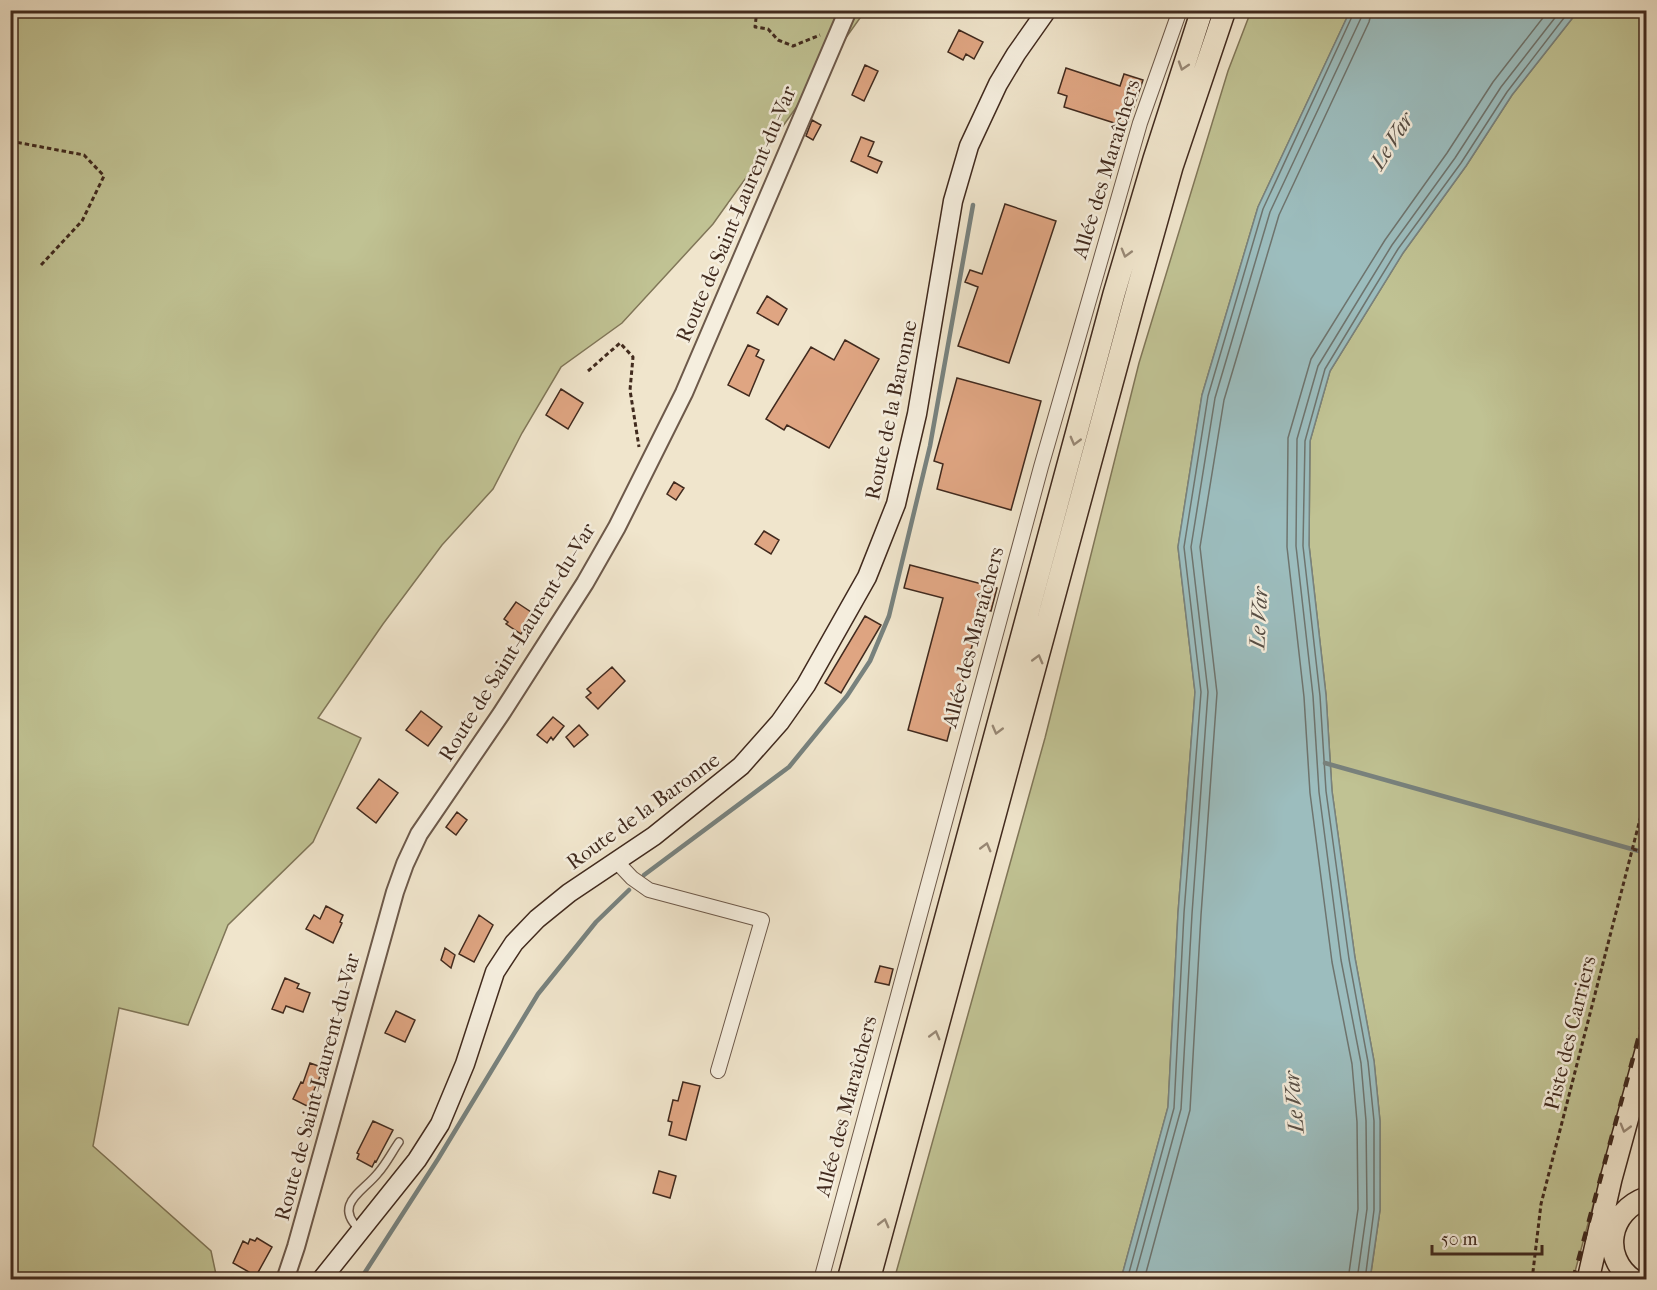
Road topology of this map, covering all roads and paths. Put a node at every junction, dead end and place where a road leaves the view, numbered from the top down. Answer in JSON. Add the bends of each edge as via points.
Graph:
{"nodes":[{"id":1,"x":757,"y":10,"type":"edge"},
{"id":2,"x":848,"y":10,"type":"edge"},
{"id":3,"x":1047,"y":10,"type":"edge"},
{"id":4,"x":1180,"y":10,"type":"edge"},
{"id":5,"x":1202,"y":10,"type":"edge"},
{"id":6,"x":1225,"y":10,"type":"edge"},
{"id":7,"x":841,"y":26,"type":"junction"},
{"id":8,"x":10,"y":141,"type":"edge"},
{"id":9,"x":41,"y":266,"type":"dead end"},
{"id":10,"x":588,"y":371,"type":"dead end"},
{"id":11,"x":635,"y":457,"type":"dead end"},
{"id":12,"x":1647,"y":796,"type":"edge"},
{"id":13,"x":1633,"y":849,"type":"junction"},
{"id":14,"x":1647,"y":853,"type":"edge"},
{"id":15,"x":616,"y":861,"type":"junction"},
{"id":16,"x":1647,"y":1051,"type":"edge"},
{"id":17,"x":718,"y":1071,"type":"dead end"},
{"id":18,"x":399,"y":1142,"type":"dead end"},
{"id":19,"x":1646,"y":1196,"type":"edge"},
{"id":20,"x":360,"y":1230,"type":"junction"},
{"id":21,"x":1625,"y":1276,"type":"edge"},
{"id":22,"x":285,"y":1280,"type":"edge"},
{"id":23,"x":321,"y":1280,"type":"edge"},
{"id":24,"x":821,"y":1280,"type":"edge"},
{"id":25,"x":848,"y":1280,"type":"edge"},
{"id":26,"x":869,"y":1280,"type":"edge"},
{"id":27,"x":1532,"y":1280,"type":"edge"},
{"id":28,"x":1588,"y":1280,"type":"edge"}],
"edges":[{"from":1,"to":7,"type":"path","via":[[755,27],[768,29],[778,40],[793,46]]},
{"from":2,"to":7,"type":"street","name":"Route de Saint-Laurent-du-Var"},
{"from":3,"to":15,"type":"main road","name":"Route de la Baronne","via":[[998,84],[959,176],[917,414],[896,504],[867,577],[806,685],[761,745],[713,791]]},
{"from":4,"to":24,"type":"street","name":"Allée des Maraîchers","via":[[1140,123],[1047,445]]},
{"from":5,"to":25,"type":"main road","one_way":true,"via":[[1114,294]]},
{"from":26,"to":6,"type":"main road","one_way":true,"via":[[1140,280],[1172,167]]},
{"from":7,"to":22,"type":"street","name":"Route de Saint-Laurent-du-Var","via":[[684,393],[617,527],[501,714],[419,834],[405,864]]},
{"from":8,"to":9,"type":"path","via":[[84,155],[104,176],[82,221]]},
{"from":10,"to":11,"type":"path","via":[[620,343],[633,357],[630,390],[639,446]]},
{"from":12,"to":13,"type":"path","name":"Piste des Carriers"},
{"from":13,"to":14,"type":"path"},
{"from":13,"to":27,"type":"path","name":"Piste des Carriers","via":[[1541,1204]]},
{"from":15,"to":17,"type":"street","via":[[649,890],[762,920]]},
{"from":15,"to":20,"type":"main road","name":"Route de la Baronne","via":[[553,906],[514,943],[495,972],[465,1064],[440,1124],[426,1149]]},
{"from":16,"to":28,"type":"main road","one_way":true},
{"from":18,"to":20,"type":"lane","via":[[378,1173],[353,1197],[349,1214]]},
{"from":19,"to":21,"type":"main road","via":[[1622,1213],[1612,1238],[1613,1251]]},
{"from":20,"to":23,"type":"main road","name":"Route de la Baronne"}]}
